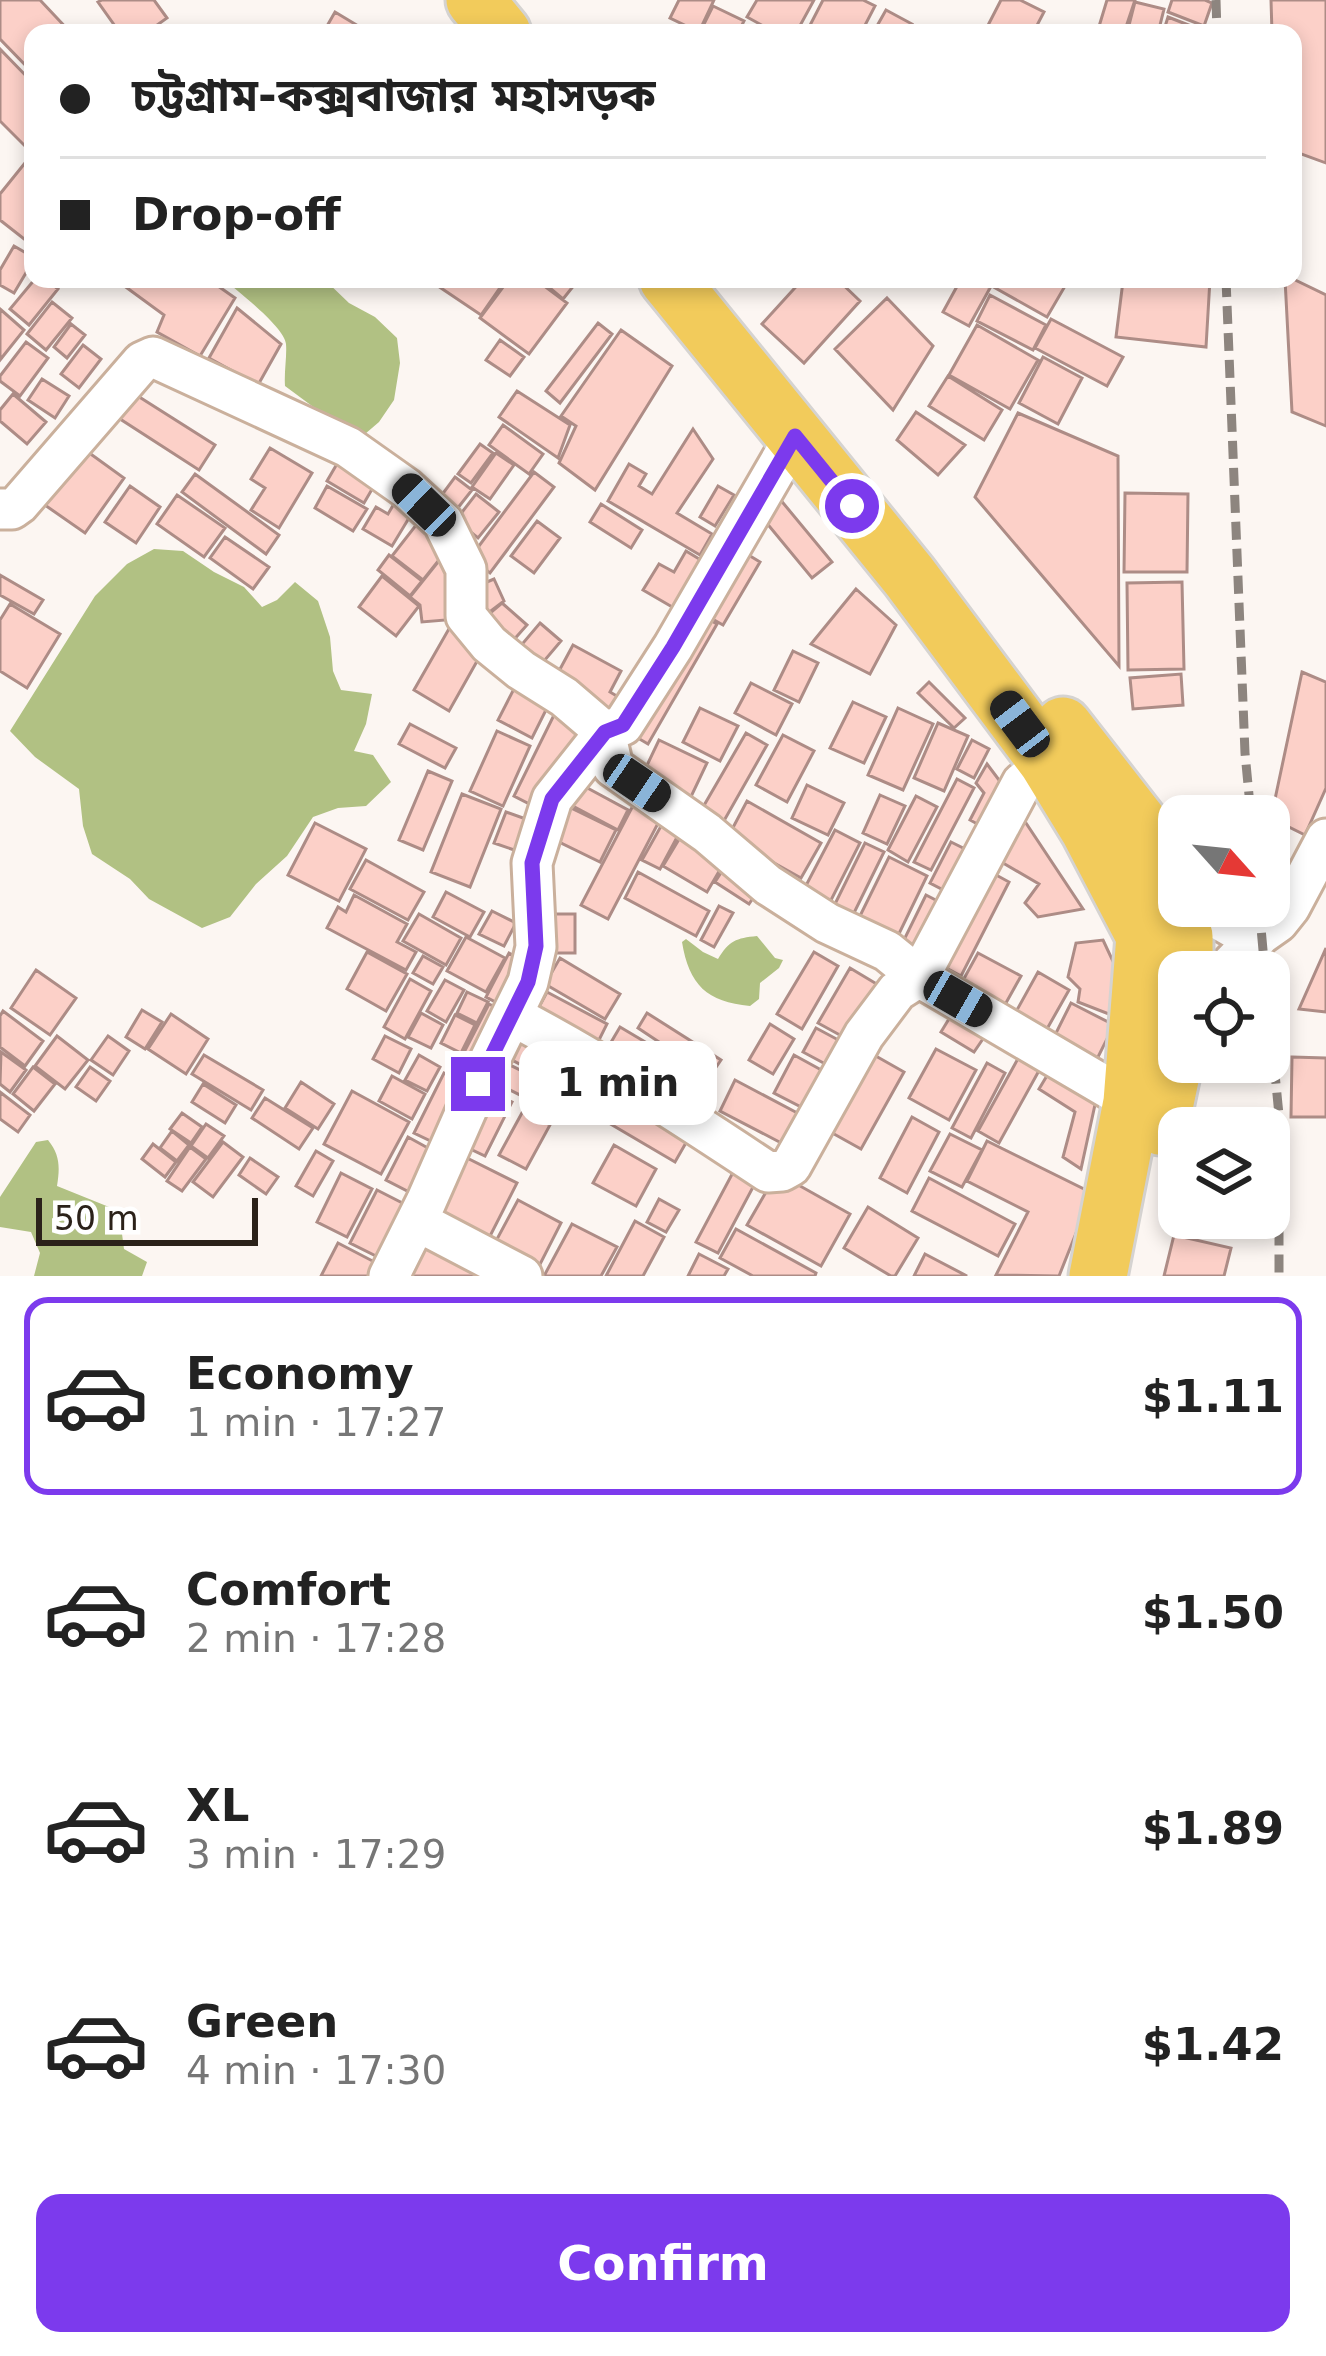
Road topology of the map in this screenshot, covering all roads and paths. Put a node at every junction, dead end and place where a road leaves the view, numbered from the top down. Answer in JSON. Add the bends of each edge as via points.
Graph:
{"nodes":[{"id":1,"x":443,"y":0,"type":"edge"},
{"id":2,"x":475,"y":0,"type":"edge"},
{"id":3,"x":463,"y":24,"type":"edge"},
{"id":4,"x":495,"y":24,"type":"edge"},
{"id":5,"x":675,"y":288,"type":"edge"},
{"id":6,"x":710,"y":288,"type":"edge"},
{"id":7,"x":795,"y":436,"type":"junction"},
{"id":8,"x":0,"y":509,"type":"edge"},
{"id":9,"x":605,"y":732,"type":"junction"},
{"id":10,"x":1048,"y":762,"type":"junction"},
{"id":11,"x":1326,"y":839,"type":"edge"},
{"id":12,"x":1233,"y":927,"type":"edge"},
{"id":13,"x":1255,"y":940,"type":"junction"},
{"id":14,"x":1184,"y":951,"type":"edge"},
{"id":15,"x":1244,"y":951,"type":"edge"},
{"id":16,"x":919,"y":977,"type":"junction"},
{"id":17,"x":513,"y":1016,"type":"junction"},
{"id":18,"x":1158,"y":1082,"type":"edge"},
{"id":19,"x":1148,"y":1104,"type":"junction"},
{"id":20,"x":417,"y":1221,"type":"junction"},
{"id":21,"x":388,"y":1276,"type":"edge"},
{"id":22,"x":522,"y":1276,"type":"edge"},
{"id":23,"x":1099,"y":1276,"type":"edge"},
{"id":24,"x":1125,"y":1276,"type":"edge"}],
"edges":[{"from":1,"to":3,"type":"highway"},
{"from":2,"to":4,"type":"highway"},
{"from":5,"to":7,"type":"highway"},
{"from":6,"to":14,"type":"highway","via":[[1148,835]]},
{"from":7,"to":9,"type":"street","via":[[623,725]]},
{"from":7,"to":10,"type":"highway"},
{"from":8,"to":9,"type":"street","via":[[19,504],[142,362],[161,358],[348,447],[406,488],[442,522],[466,569],[466,616],[489,644]]},
{"from":9,"to":16,"type":"street","via":[[613,767],[768,885]]},
{"from":9,"to":17,"type":"street","via":[[552,799],[532,863],[536,946]]},
{"from":10,"to":16,"type":"street","via":[[1022,783]]},
{"from":10,"to":19,"type":"highway","via":[[1144,936]]},
{"from":11,"to":13,"type":"street","via":[[1290,907]]},
{"from":12,"to":13,"type":"street"},
{"from":13,"to":15,"type":"street"},
{"from":16,"to":17,"type":"street","via":[[897,991],[864,1035],[782,1171],[767,1172]]},
{"from":16,"to":19,"type":"street"},
{"from":17,"to":20,"type":"street"},
{"from":18,"to":19,"type":"highway"},
{"from":19,"to":23,"type":"highway"},
{"from":19,"to":24,"type":"highway"},
{"from":20,"to":21,"type":"street"},
{"from":20,"to":22,"type":"street"}]}
